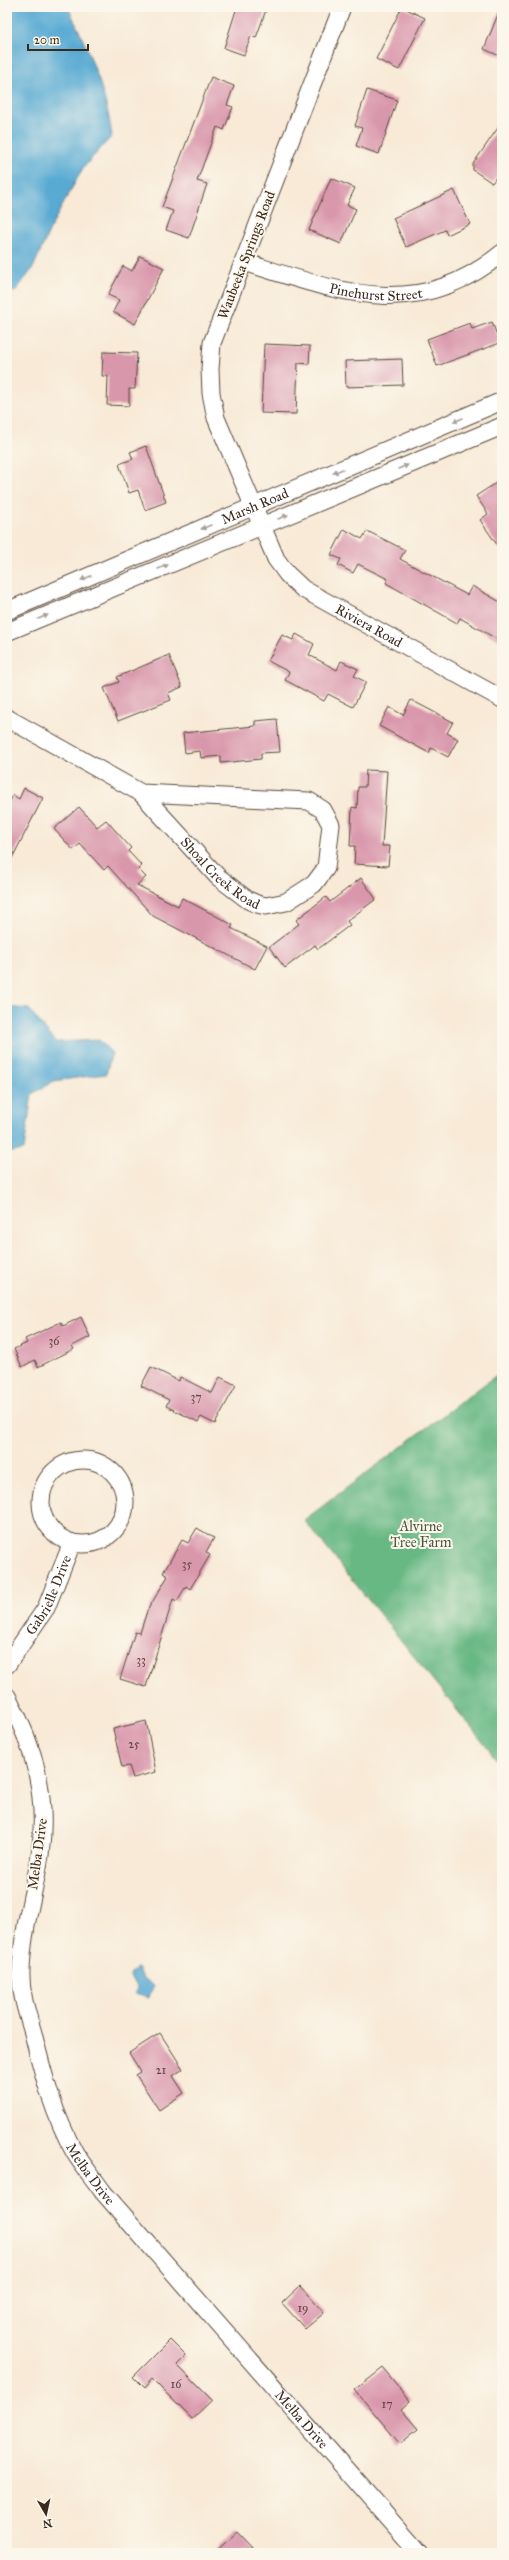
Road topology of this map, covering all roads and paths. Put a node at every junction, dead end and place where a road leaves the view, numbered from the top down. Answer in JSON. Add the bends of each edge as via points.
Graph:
{"nodes":[{"id":1,"x":342,"y":7,"type":"edge"},
{"id":2,"x":502,"y":254,"type":"edge"},
{"id":3,"x":244,"y":262,"type":"junction"},
{"id":4,"x":502,"y":401,"type":"edge"},
{"id":5,"x":502,"y":426,"type":"edge"},
{"id":6,"x":253,"y":507,"type":"junction"},
{"id":7,"x":261,"y":526,"type":"junction"},
{"id":8,"x":7,"y":611,"type":"edge"},
{"id":9,"x":7,"y":632,"type":"edge"},
{"id":10,"x":502,"y":699,"type":"edge"},
{"id":11,"x":7,"y":718,"type":"edge"},
{"id":12,"x":141,"y":793,"type":"junction"},
{"id":13,"x":72,"y":1542,"type":"junction"},
{"id":14,"x":7,"y":1665,"type":"edge"},
{"id":15,"x":7,"y":1696,"type":"edge"},
{"id":16,"x":419,"y":2553,"type":"edge"}],
"edges":[{"from":1,"to":3,"type":"street","name":"Waubeeka Springs Road"},
{"from":2,"to":3,"type":"street","name":"Pinehurst Street","via":[[476,272],[452,284],[423,293],[394,296],[363,296],[336,291]]},
{"from":3,"to":6,"type":"street","name":"Waubeeka Springs Road","via":[[212,343],[210,369],[216,418]]},
{"from":4,"to":6,"type":"street","name":"Marsh Road","one_way":true},
{"from":7,"to":5,"type":"street","name":"Marsh Road","one_way":true},
{"from":6,"to":7,"type":"street","name":"Waubeeka Springs Road"},
{"from":6,"to":8,"type":"street","name":"Marsh Road","one_way":true},
{"from":9,"to":7,"type":"street","name":"Marsh Road","one_way":true},
{"from":7,"to":10,"type":"street","name":"Riviera Road","via":[[276,559],[302,589]]},
{"from":11,"to":12,"type":"street","name":"Shoal Creek Road"},
{"from":12,"to":12,"type":"street","name":"Shoal Creek Road","via":[[309,801],[323,810],[331,825],[326,868],[314,884],[286,902],[266,906],[257,904],[218,877]]},
{"from":13,"to":13,"type":"street","name":"Gabrielle Drive","via":[[59,1536],[49,1527],[42,1508],[43,1487],[50,1475],[61,1466],[74,1461],[101,1464],[112,1472],[120,1483],[124,1496],[124,1510],[119,1523],[104,1537],[85,1544]]},
{"from":13,"to":14,"type":"street","name":"Gabrielle Drive","via":[[46,1608]]},
{"from":15,"to":16,"type":"street","name":"Melba Drive","via":[[29,1740],[44,1808],[40,1856],[25,1925],[21,1972],[23,1996],[47,2087],[65,2132],[103,2192]]}]}
